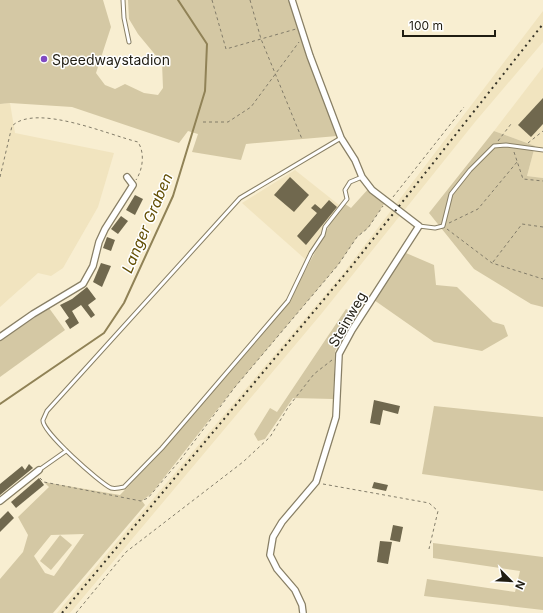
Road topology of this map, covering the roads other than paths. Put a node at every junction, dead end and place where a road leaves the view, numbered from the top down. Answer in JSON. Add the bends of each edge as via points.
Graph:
{"nodes":[{"id":1,"x":123,"y":0,"type":"edge"},
{"id":2,"x":292,"y":0,"type":"edge"},
{"id":3,"x":129,"y":42,"type":"dead end"},
{"id":4,"x":341,"y":138,"type":"junction"},
{"id":5,"x":543,"y":150,"type":"edge"},
{"id":6,"x":127,"y":177,"type":"dead end"},
{"id":7,"x":362,"y":177,"type":"junction"},
{"id":8,"x":419,"y":226,"type":"junction"},
{"id":9,"x":0,"y":337,"type":"edge"},
{"id":10,"x":66,"y":451,"type":"junction"},
{"id":11,"x":38,"y":471,"type":"joint"},
{"id":12,"x":0,"y":501,"type":"edge"},
{"id":13,"x":303,"y":613,"type":"edge"}],
"edges":[{"from":1,"to":3,"type":"lane"},
{"from":2,"to":4,"type":"street"},
{"from":4,"to":7,"type":"street"},
{"from":4,"to":10,"type":"lane","via":[[240,198],[47,411],[43,426]]},
{"from":5,"to":8,"type":"lane","via":[[512,145],[494,146],[451,194],[443,226]]},
{"from":6,"to":9,"type":"street","via":[[133,185],[105,229],[93,266],[83,284]]},
{"from":7,"to":8,"type":"street","via":[[372,190]]},
{"from":7,"to":10,"type":"lane","via":[[350,182],[345,190],[346,199],[325,227],[288,301],[162,448],[124,487],[111,488]]},
{"from":8,"to":13,"type":"street","name":"Steinweg","via":[[339,354],[336,417],[316,482],[282,522],[273,537],[270,554],[277,569],[294,590]]},
{"from":10,"to":11,"type":"lane"},
{"from":11,"to":12,"type":"street"}]}
